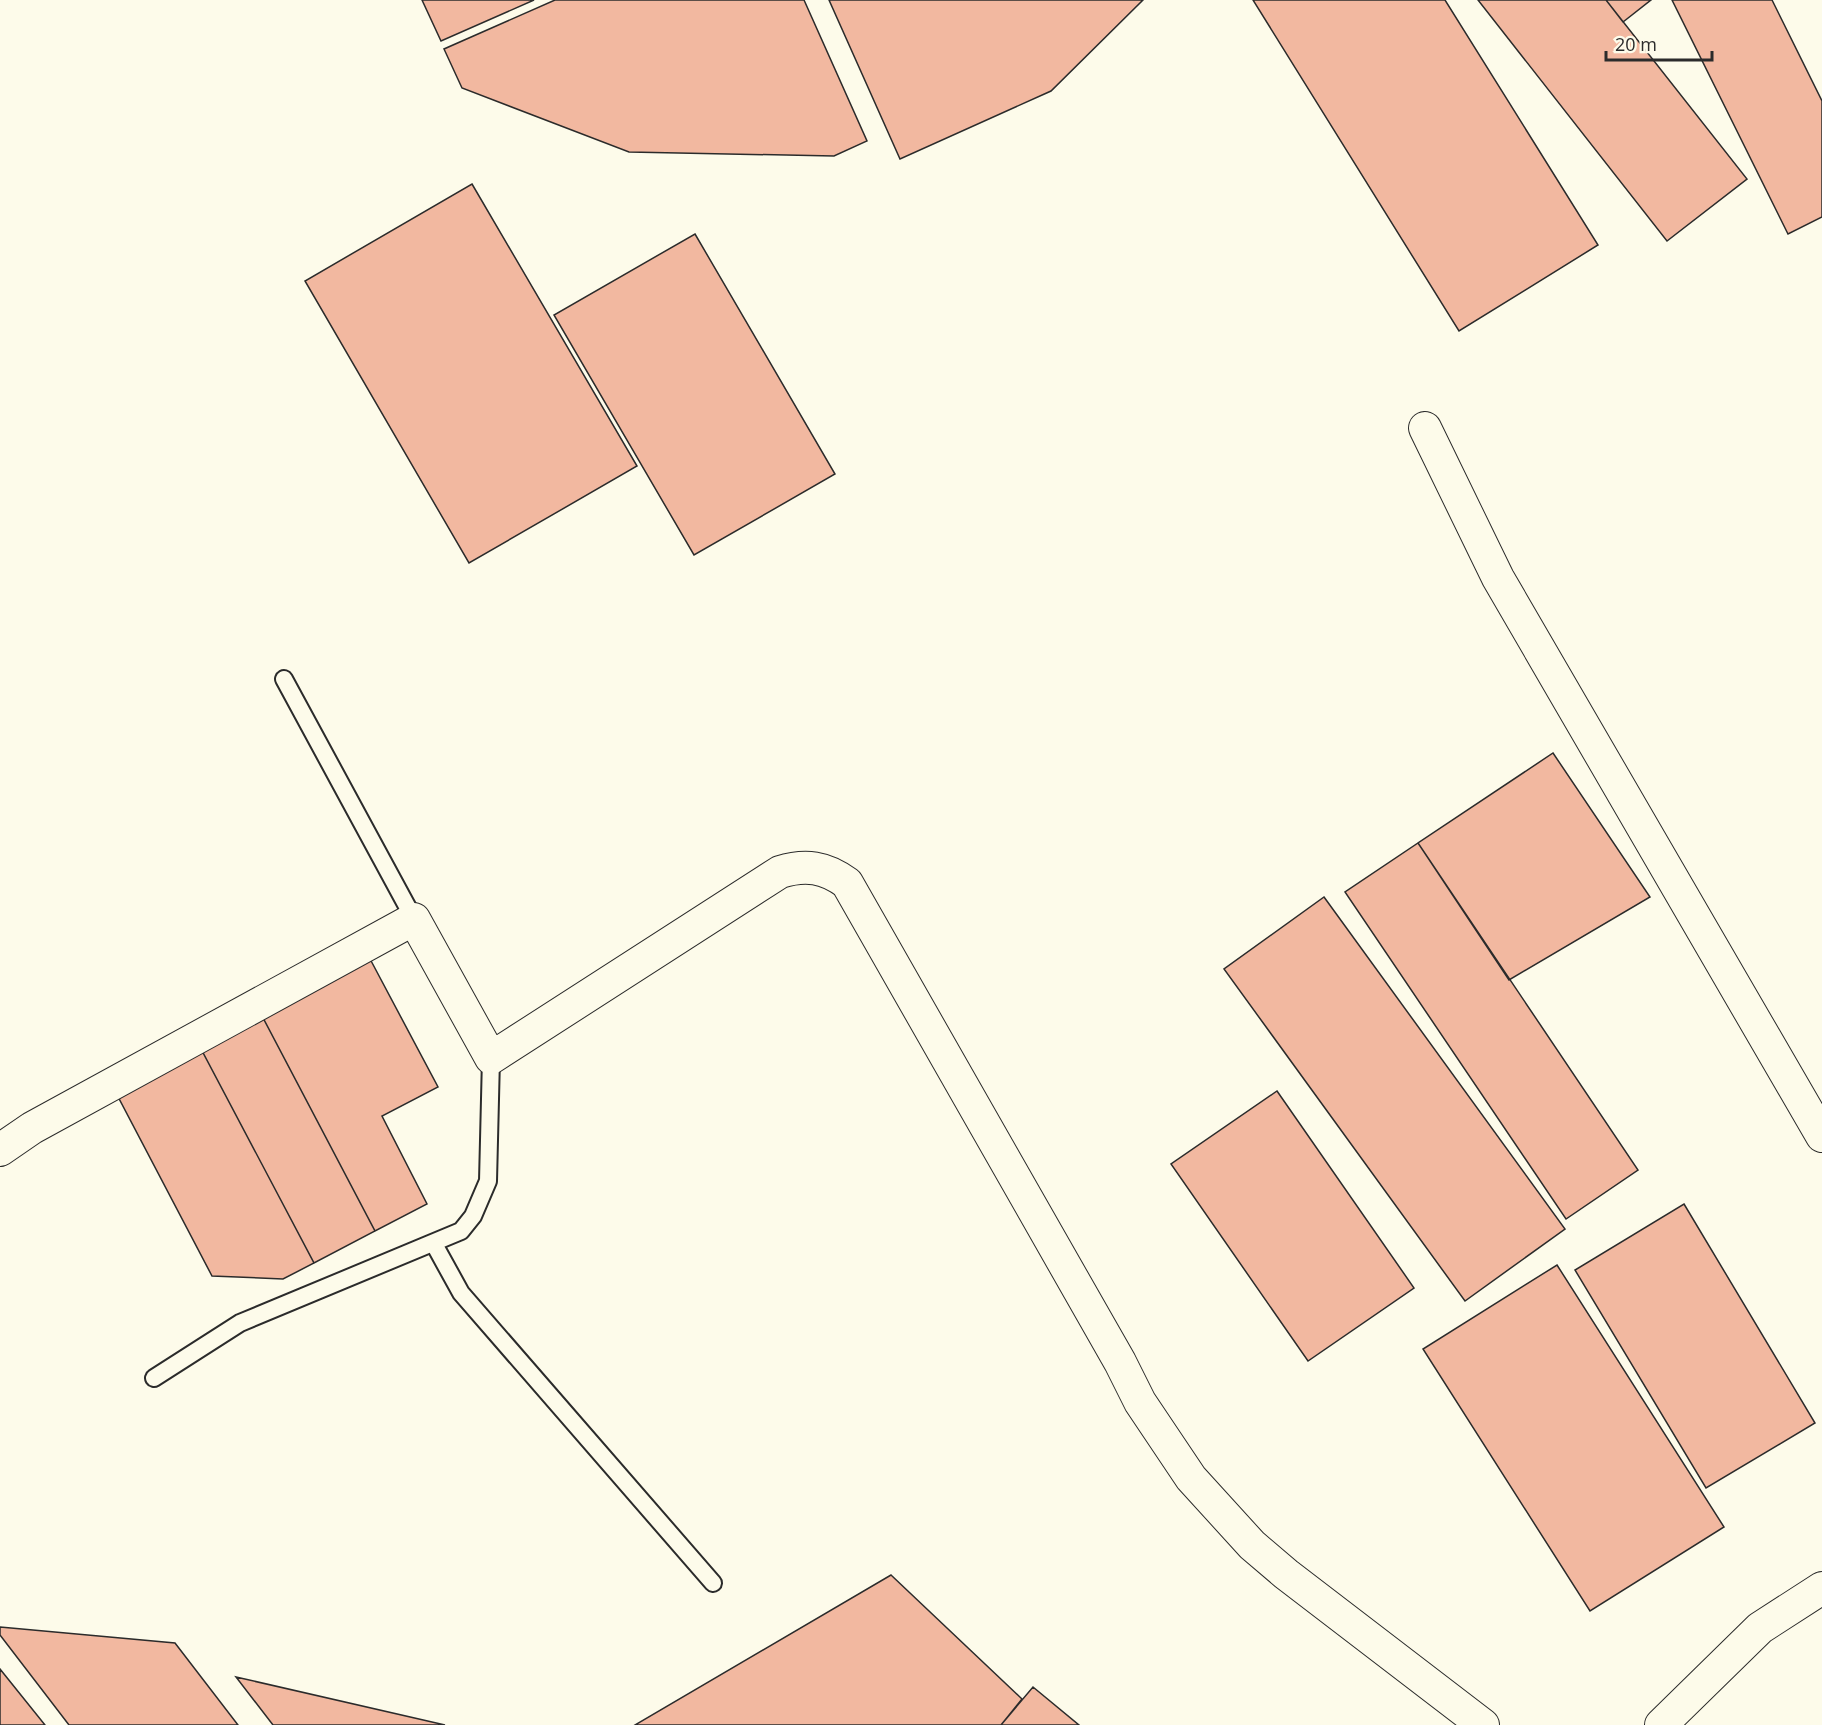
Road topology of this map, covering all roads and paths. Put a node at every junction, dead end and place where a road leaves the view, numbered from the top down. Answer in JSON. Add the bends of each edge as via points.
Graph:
{"nodes":[{"id":1,"x":1425,"y":428,"type":"dead end"},
{"id":2,"x":284,"y":679,"type":"dead end"},
{"id":3,"x":414,"y":918,"type":"junction"},
{"id":4,"x":491,"y":1058,"type":"junction"},
{"id":5,"x":1822,"y":1136,"type":"edge"},
{"id":6,"x":0,"y":1150,"type":"edge"},
{"id":7,"x":434,"y":1244,"type":"junction"},
{"id":8,"x":154,"y":1378,"type":"dead end"},
{"id":9,"x":713,"y":1583,"type":"dead end"},
{"id":10,"x":1822,"y":1588,"type":"edge"},
{"id":11,"x":1483,"y":1725,"type":"edge"},
{"id":12,"x":1661,"y":1725,"type":"edge"}],
"edges":[{"from":1,"to":5,"type":"street","via":[[1498,578]]},
{"from":2,"to":3,"type":"lane"},
{"from":3,"to":4,"type":"street"},
{"from":3,"to":6,"type":"street","via":[[32,1128]]},
{"from":4,"to":7,"type":"lane","via":[[488,1181],[478,1208],[461,1231]]},
{"from":4,"to":11,"type":"street","via":[[780,872],[809,867],[836,875],[847,883],[1140,1402],[1191,1478],[1220,1512],[1286,1574]]},
{"from":7,"to":8,"type":"lane","via":[[240,1323]]},
{"from":7,"to":9,"type":"lane","via":[[461,1293]]},
{"from":10,"to":12,"type":"street","via":[[1760,1628]]}]}
